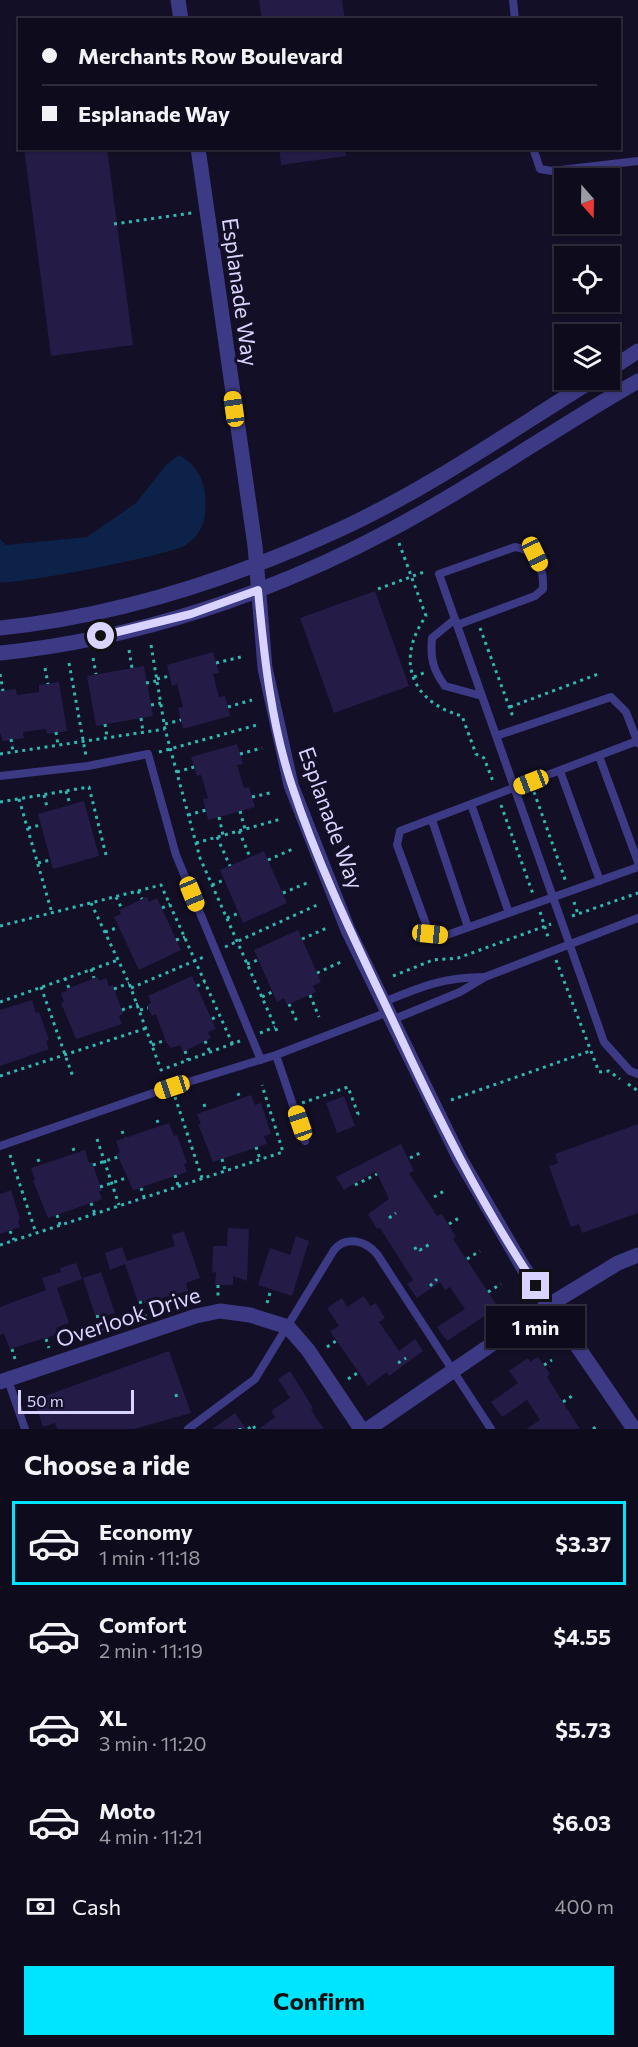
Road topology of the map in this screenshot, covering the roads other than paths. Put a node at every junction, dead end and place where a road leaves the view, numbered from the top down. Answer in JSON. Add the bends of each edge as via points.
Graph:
{"nodes":[{"id":1,"x":178,"y":0,"type":"edge"},
{"id":2,"x":513,"y":0,"type":"edge"},
{"id":3,"x":181,"y":18,"type":"edge"},
{"id":4,"x":515,"y":18,"type":"edge"},
{"id":5,"x":198,"y":150,"type":"edge"},
{"id":6,"x":534,"y":150,"type":"edge"},
{"id":7,"x":638,"y":161,"type":"edge"},
{"id":8,"x":638,"y":351,"type":"edge"},
{"id":9,"x":620,"y":363,"type":"edge"},
{"id":10,"x":638,"y":381,"type":"edge"},
{"id":11,"x":577,"y":390,"type":"edge"},
{"id":12,"x":256,"y":566,"type":"junction"},
{"id":13,"x":258,"y":590,"type":"junction"},
{"id":14,"x":456,"y":622,"type":"junction"},
{"id":15,"x":0,"y":628,"type":"edge"},
{"id":16,"x":0,"y":653,"type":"edge"},
{"id":17,"x":482,"y":696,"type":"junction"},
{"id":18,"x":496,"y":736,"type":"junction"},
{"id":19,"x":638,"y":742,"type":"edge"},
{"id":20,"x":599,"y":756,"type":"junction"},
{"id":21,"x":560,"y":771,"type":"junction"},
{"id":22,"x":0,"y":776,"type":"edge"},
{"id":23,"x":514,"y":788,"type":"junction"},
{"id":24,"x":471,"y":804,"type":"junction"},
{"id":25,"x":432,"y":820,"type":"junction"},
{"id":26,"x":638,"y":862,"type":"edge"},
{"id":27,"x":638,"y":867,"type":"edge"},
{"id":28,"x":600,"y":880,"type":"junction"},
{"id":29,"x":553,"y":897,"type":"junction"},
{"id":30,"x":509,"y":913,"type":"junction"},
{"id":31,"x":638,"y":918,"type":"edge"},
{"id":32,"x":468,"y":927,"type":"junction"},
{"id":33,"x":569,"y":943,"type":"junction"},
{"id":34,"x":485,"y":976,"type":"junction"},
{"id":35,"x":388,"y":1011,"type":"junction"},
{"id":36,"x":276,"y":1055,"type":"junction"},
{"id":37,"x":261,"y":1060,"type":"junction"},
{"id":38,"x":638,"y":1074,"type":"edge"},
{"id":39,"x":305,"y":1141,"type":"dead end"},
{"id":40,"x":3,"y":1145,"type":"edge"},
{"id":41,"x":638,"y":1255,"type":"edge"},
{"id":42,"x":549,"y":1305,"type":"junction"},
{"id":43,"x":288,"y":1327,"type":"junction"},
{"id":44,"x":452,"y":1372,"type":"junction"},
{"id":45,"x":4,"y":1381,"type":"edge"},
{"id":46,"x":25,"y":1429,"type":"edge"},
{"id":47,"x":188,"y":1429,"type":"edge"},
{"id":48,"x":361,"y":1429,"type":"edge"},
{"id":49,"x":368,"y":1429,"type":"edge"},
{"id":50,"x":491,"y":1429,"type":"edge"},
{"id":51,"x":634,"y":1429,"type":"edge"}],
"edges":[{"from":1,"to":3,"type":"street"},
{"from":2,"to":4,"type":"lane"},
{"from":5,"to":12,"type":"street","name":"Esplanade Way"},
{"from":6,"to":7,"type":"lane","via":[[540,169],[552,171]]},
{"from":8,"to":9,"type":"street"},
{"from":10,"to":13,"type":"street","via":[[394,528]]},
{"from":11,"to":12,"type":"street","via":[[423,485],[345,527]]},
{"from":12,"to":13,"type":"street","name":"Esplanade Way"},
{"from":12,"to":15,"type":"street","via":[[79,618]]},
{"from":13,"to":16,"type":"street","via":[[155,624],[79,642]]},
{"from":13,"to":35,"type":"street","name":"Esplanade Way","via":[[265,668],[291,785],[348,930]]},
{"from":14,"to":14,"type":"lane","via":[[439,574],[515,547],[535,554],[543,578],[543,589],[535,596]]},
{"from":14,"to":17,"type":"lane"},
{"from":14,"to":17,"type":"lane","via":[[432,638],[434,669],[445,686]]},
{"from":17,"to":18,"type":"lane"},
{"from":18,"to":19,"type":"lane","via":[[611,697],[626,712]]},
{"from":18,"to":23,"type":"lane"},
{"from":19,"to":20,"type":"lane"},
{"from":20,"to":21,"type":"lane"},
{"from":20,"to":26,"type":"lane"},
{"from":21,"to":23,"type":"lane"},
{"from":21,"to":28,"type":"lane"},
{"from":22,"to":37,"type":"lane","via":[[88,766],[148,754],[176,855]]},
{"from":23,"to":24,"type":"lane"},
{"from":23,"to":29,"type":"lane"},
{"from":24,"to":25,"type":"lane"},
{"from":24,"to":30,"type":"lane"},
{"from":25,"to":32,"type":"lane"},
{"from":25,"to":32,"type":"lane","via":[[400,831],[397,845],[430,934],[444,936]]},
{"from":27,"to":28,"type":"lane"},
{"from":28,"to":29,"type":"lane"},
{"from":29,"to":30,"type":"lane"},
{"from":29,"to":33,"type":"lane"},
{"from":30,"to":32,"type":"lane"},
{"from":31,"to":33,"type":"lane"},
{"from":33,"to":34,"type":"lane"},
{"from":33,"to":38,"type":"lane","via":[[604,1042],[630,1071]]},
{"from":34,"to":35,"type":"lane","via":[[460,992]]},
{"from":34,"to":35,"type":"lane","via":[[429,983]]},
{"from":35,"to":36,"type":"lane"},
{"from":35,"to":42,"type":"street","name":"Esplanade Way","via":[[460,1159]]},
{"from":36,"to":37,"type":"lane"},
{"from":36,"to":39,"type":"lane"},
{"from":37,"to":40,"type":"lane"},
{"from":41,"to":42,"type":"street"},
{"from":42,"to":44,"type":"street"},
{"from":42,"to":51,"type":"street","name":"Esplanade Way"},
{"from":43,"to":44,"type":"lane","via":[[338,1246],[352,1240],[360,1242],[377,1254]]},
{"from":43,"to":45,"type":"street","name":"Overlook Drive","via":[[220,1311]]},
{"from":43,"to":47,"type":"lane","via":[[255,1378]]},
{"from":43,"to":48,"type":"street"},
{"from":44,"to":49,"type":"street"},
{"from":44,"to":50,"type":"lane"},
{"from":45,"to":46,"type":"lane"}]}
